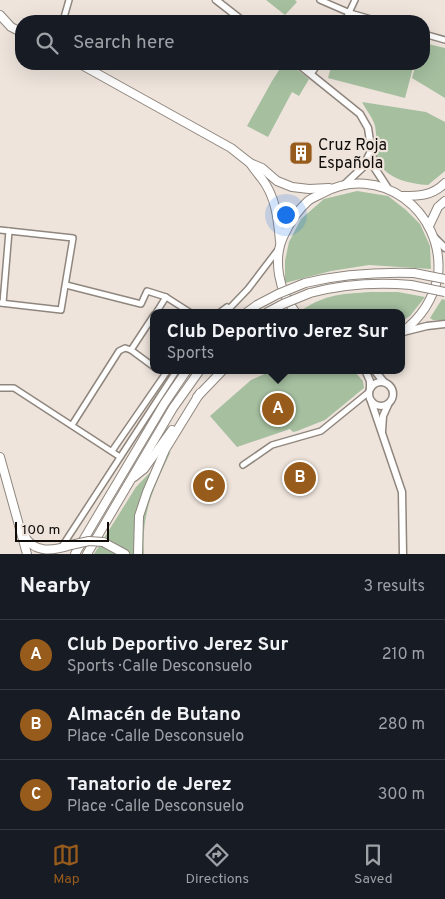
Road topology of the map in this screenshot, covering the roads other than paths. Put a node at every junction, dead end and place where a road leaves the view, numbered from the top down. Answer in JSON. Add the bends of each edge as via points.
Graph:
{"nodes":[{"id":1,"x":69,"y":0,"type":"edge"},
{"id":2,"x":216,"y":0,"type":"edge"},
{"id":3,"x":320,"y":0,"type":"edge"},
{"id":4,"x":355,"y":0,"type":"edge"},
{"id":5,"x":350,"y":13,"type":"junction"},
{"id":6,"x":0,"y":15,"type":"edge"},
{"id":7,"x":65,"y":15,"type":"edge"},
{"id":8,"x":235,"y":15,"type":"edge"},
{"id":9,"x":357,"y":15,"type":"edge"},
{"id":10,"x":0,"y":25,"type":"edge"},
{"id":11,"x":11,"y":26,"type":"junction"},
{"id":12,"x":15,"y":28,"type":"edge"},
{"id":13,"x":430,"y":36,"type":"edge"},
{"id":14,"x":445,"y":40,"type":"edge"},
{"id":15,"x":91,"y":70,"type":"edge"},
{"id":16,"x":306,"y":70,"type":"edge"},
{"id":17,"x":314,"y":70,"type":"edge"},
{"id":18,"x":311,"y":74,"type":"junction"},
{"id":19,"x":371,"y":150,"type":"junction"},
{"id":20,"x":250,"y":163,"type":"junction"},
{"id":21,"x":445,"y":183,"type":"edge"},
{"id":22,"x":345,"y":184,"type":"junction"},
{"id":23,"x":331,"y":188,"type":"junction"},
{"id":24,"x":387,"y":188,"type":"junction"},
{"id":25,"x":401,"y":196,"type":"junction"},
{"id":26,"x":445,"y":201,"type":"edge"},
{"id":27,"x":429,"y":226,"type":"junction"},
{"id":28,"x":0,"y":230,"type":"edge"},
{"id":29,"x":9,"y":231,"type":"junction"},
{"id":30,"x":434,"y":237,"type":"junction"},
{"id":31,"x":279,"y":247,"type":"junction"},
{"id":32,"x":445,"y":248,"type":"edge"},
{"id":33,"x":445,"y":279,"type":"edge"},
{"id":34,"x":66,"y":285,"type":"junction"},
{"id":35,"x":445,"y":292,"type":"edge"},
{"id":36,"x":166,"y":297,"type":"junction"},
{"id":37,"x":236,"y":301,"type":"junction"},
{"id":38,"x":2,"y":303,"type":"edge"},
{"id":39,"x":158,"y":309,"type":"edge"},
{"id":40,"x":185,"y":309,"type":"edge"},
{"id":41,"x":225,"y":309,"type":"edge"},
{"id":42,"x":229,"y":309,"type":"edge"},
{"id":43,"x":252,"y":309,"type":"edge"},
{"id":44,"x":274,"y":309,"type":"edge"},
{"id":45,"x":294,"y":309,"type":"edge"},
{"id":46,"x":150,"y":322,"type":"edge"},
{"id":47,"x":445,"y":324,"type":"edge"},
{"id":48,"x":405,"y":329,"type":"edge"},
{"id":49,"x":405,"y":331,"type":"edge"},
{"id":50,"x":131,"y":350,"type":"junction"},
{"id":51,"x":150,"y":364,"type":"edge"},
{"id":52,"x":166,"y":374,"type":"edge"},
{"id":53,"x":174,"y":374,"type":"edge"},
{"id":54,"x":184,"y":374,"type":"edge"},
{"id":55,"x":197,"y":374,"type":"edge"},
{"id":56,"x":219,"y":374,"type":"edge"},
{"id":57,"x":367,"y":374,"type":"edge"},
{"id":58,"x":377,"y":374,"type":"edge"},
{"id":59,"x":384,"y":382,"type":"junction"},
{"id":60,"x":0,"y":388,"type":"edge"},
{"id":61,"x":370,"y":390,"type":"junction"},
{"id":62,"x":200,"y":393,"type":"junction"},
{"id":63,"x":361,"y":398,"type":"junction"},
{"id":64,"x":370,"y":400,"type":"junction"},
{"id":65,"x":388,"y":404,"type":"junction"},
{"id":66,"x":72,"y":425,"type":"junction"},
{"id":67,"x":382,"y":432,"type":"junction"},
{"id":68,"x":112,"y":451,"type":"junction"},
{"id":69,"x":120,"y":456,"type":"junction"},
{"id":70,"x":0,"y":457,"type":"edge"},
{"id":71,"x":243,"y":465,"type":"dead end"},
{"id":72,"x":131,"y":480,"type":"junction"},
{"id":73,"x":22,"y":531,"type":"junction"},
{"id":74,"x":57,"y":551,"type":"edge"},
{"id":75,"x":27,"y":554,"type":"edge"},
{"id":76,"x":76,"y":554,"type":"edge"},
{"id":77,"x":87,"y":554,"type":"edge"},
{"id":78,"x":125,"y":554,"type":"edge"},
{"id":79,"x":138,"y":554,"type":"edge"},
{"id":80,"x":403,"y":554,"type":"edge"}],
"edges":[{"from":1,"to":7,"type":"street"},
{"from":2,"to":8,"type":"street"},
{"from":3,"to":5,"type":"street"},
{"from":4,"to":5,"type":"street"},
{"from":5,"to":9,"type":"street"},
{"from":6,"to":11,"type":"main road"},
{"from":10,"to":11,"type":"main road"},
{"from":11,"to":12,"type":"main road"},
{"from":13,"to":14,"type":"street"},
{"from":15,"to":20,"type":"main road","via":[[231,148]]},
{"from":16,"to":18,"type":"street"},
{"from":17,"to":18,"type":"street"},
{"from":18,"to":19,"type":"street","via":[[360,114],[368,128]]},
{"from":19,"to":22,"type":"street","via":[[363,167]]},
{"from":19,"to":24,"type":"street","via":[[374,167]]},
{"from":20,"to":23,"type":"main road","via":[[292,187]]},
{"from":20,"to":31,"type":"main road","via":[[270,193],[277,215]]},
{"from":21,"to":25,"type":"main road","via":[[426,195]]},
{"from":22,"to":23,"type":"main road"},
{"from":22,"to":24,"type":"main road"},
{"from":23,"to":31,"type":"main road","via":[[309,200],[292,219]]},
{"from":24,"to":25,"type":"main road"},
{"from":25,"to":27,"type":"main road","via":[[417,209]]},
{"from":26,"to":27,"type":"main road","via":[[438,207]]},
{"from":27,"to":30,"type":"main road"},
{"from":28,"to":29,"type":"street"},
{"from":29,"to":34,"type":"street","via":[[73,238]]},
{"from":29,"to":38,"type":"street"},
{"from":30,"to":32,"type":"street"},
{"from":30,"to":48,"type":"main road","via":[[438,261],[436,286],[422,314]]},
{"from":31,"to":37,"type":"street"},
{"from":31,"to":45,"type":"main road","via":[[280,277],[284,293]]},
{"from":33,"to":43,"type":"main road","bridge":true,"via":[[414,273],[362,273],[324,278],[278,294]]},
{"from":34,"to":36,"type":"street","via":[[141,304],[146,291]]},
{"from":34,"to":38,"type":"street","via":[[61,310]]},
{"from":35,"to":44,"type":"main road","bridge":true,"via":[[411,285],[363,283],[327,288]]},
{"from":36,"to":39,"type":"street"},
{"from":36,"to":40,"type":"street"},
{"from":37,"to":41,"type":"street"},
{"from":37,"to":42,"type":"street"},
{"from":46,"to":50,"type":"street"},
{"from":47,"to":49,"type":"street"},
{"from":50,"to":51,"type":"street"},
{"from":50,"to":66,"type":"street","via":[[124,348],[118,352]]},
{"from":52,"to":68,"type":"street"},
{"from":53,"to":69,"type":"street"},
{"from":54,"to":76,"type":"main road"},
{"from":55,"to":72,"type":"main road"},
{"from":56,"to":62,"type":"main road"},
{"from":57,"to":61,"type":"street"},
{"from":58,"to":59,"type":"street"},
{"from":59,"to":61,"type":"street","via":[[376,383]]},
{"from":59,"to":65,"type":"street","via":[[393,394]]},
{"from":60,"to":66,"type":"street","via":[[14,388]]},
{"from":61,"to":63,"type":"street"},
{"from":61,"to":64,"type":"street"},
{"from":62,"to":72,"type":"main road","via":[[144,469]]},
{"from":62,"to":79,"type":"main road","via":[[165,450],[147,492],[139,516]]},
{"from":63,"to":64,"type":"street"},
{"from":63,"to":71,"type":"street","via":[[320,431],[272,445]]},
{"from":64,"to":65,"type":"street","via":[[380,406]]},
{"from":64,"to":67,"type":"street"},
{"from":65,"to":67,"type":"street"},
{"from":66,"to":68,"type":"street"},
{"from":67,"to":80,"type":"street","via":[[402,492]]},
{"from":68,"to":69,"type":"street"},
{"from":69,"to":74,"type":"street"},
{"from":70,"to":73,"type":"main road"},
{"from":72,"to":77,"type":"main road"},
{"from":73,"to":74,"type":"main road","via":[[36,549]]},
{"from":73,"to":75,"type":"main road"},
{"from":74,"to":78,"type":"main road","bridge":true,"via":[[89,541],[103,542]]}]}
